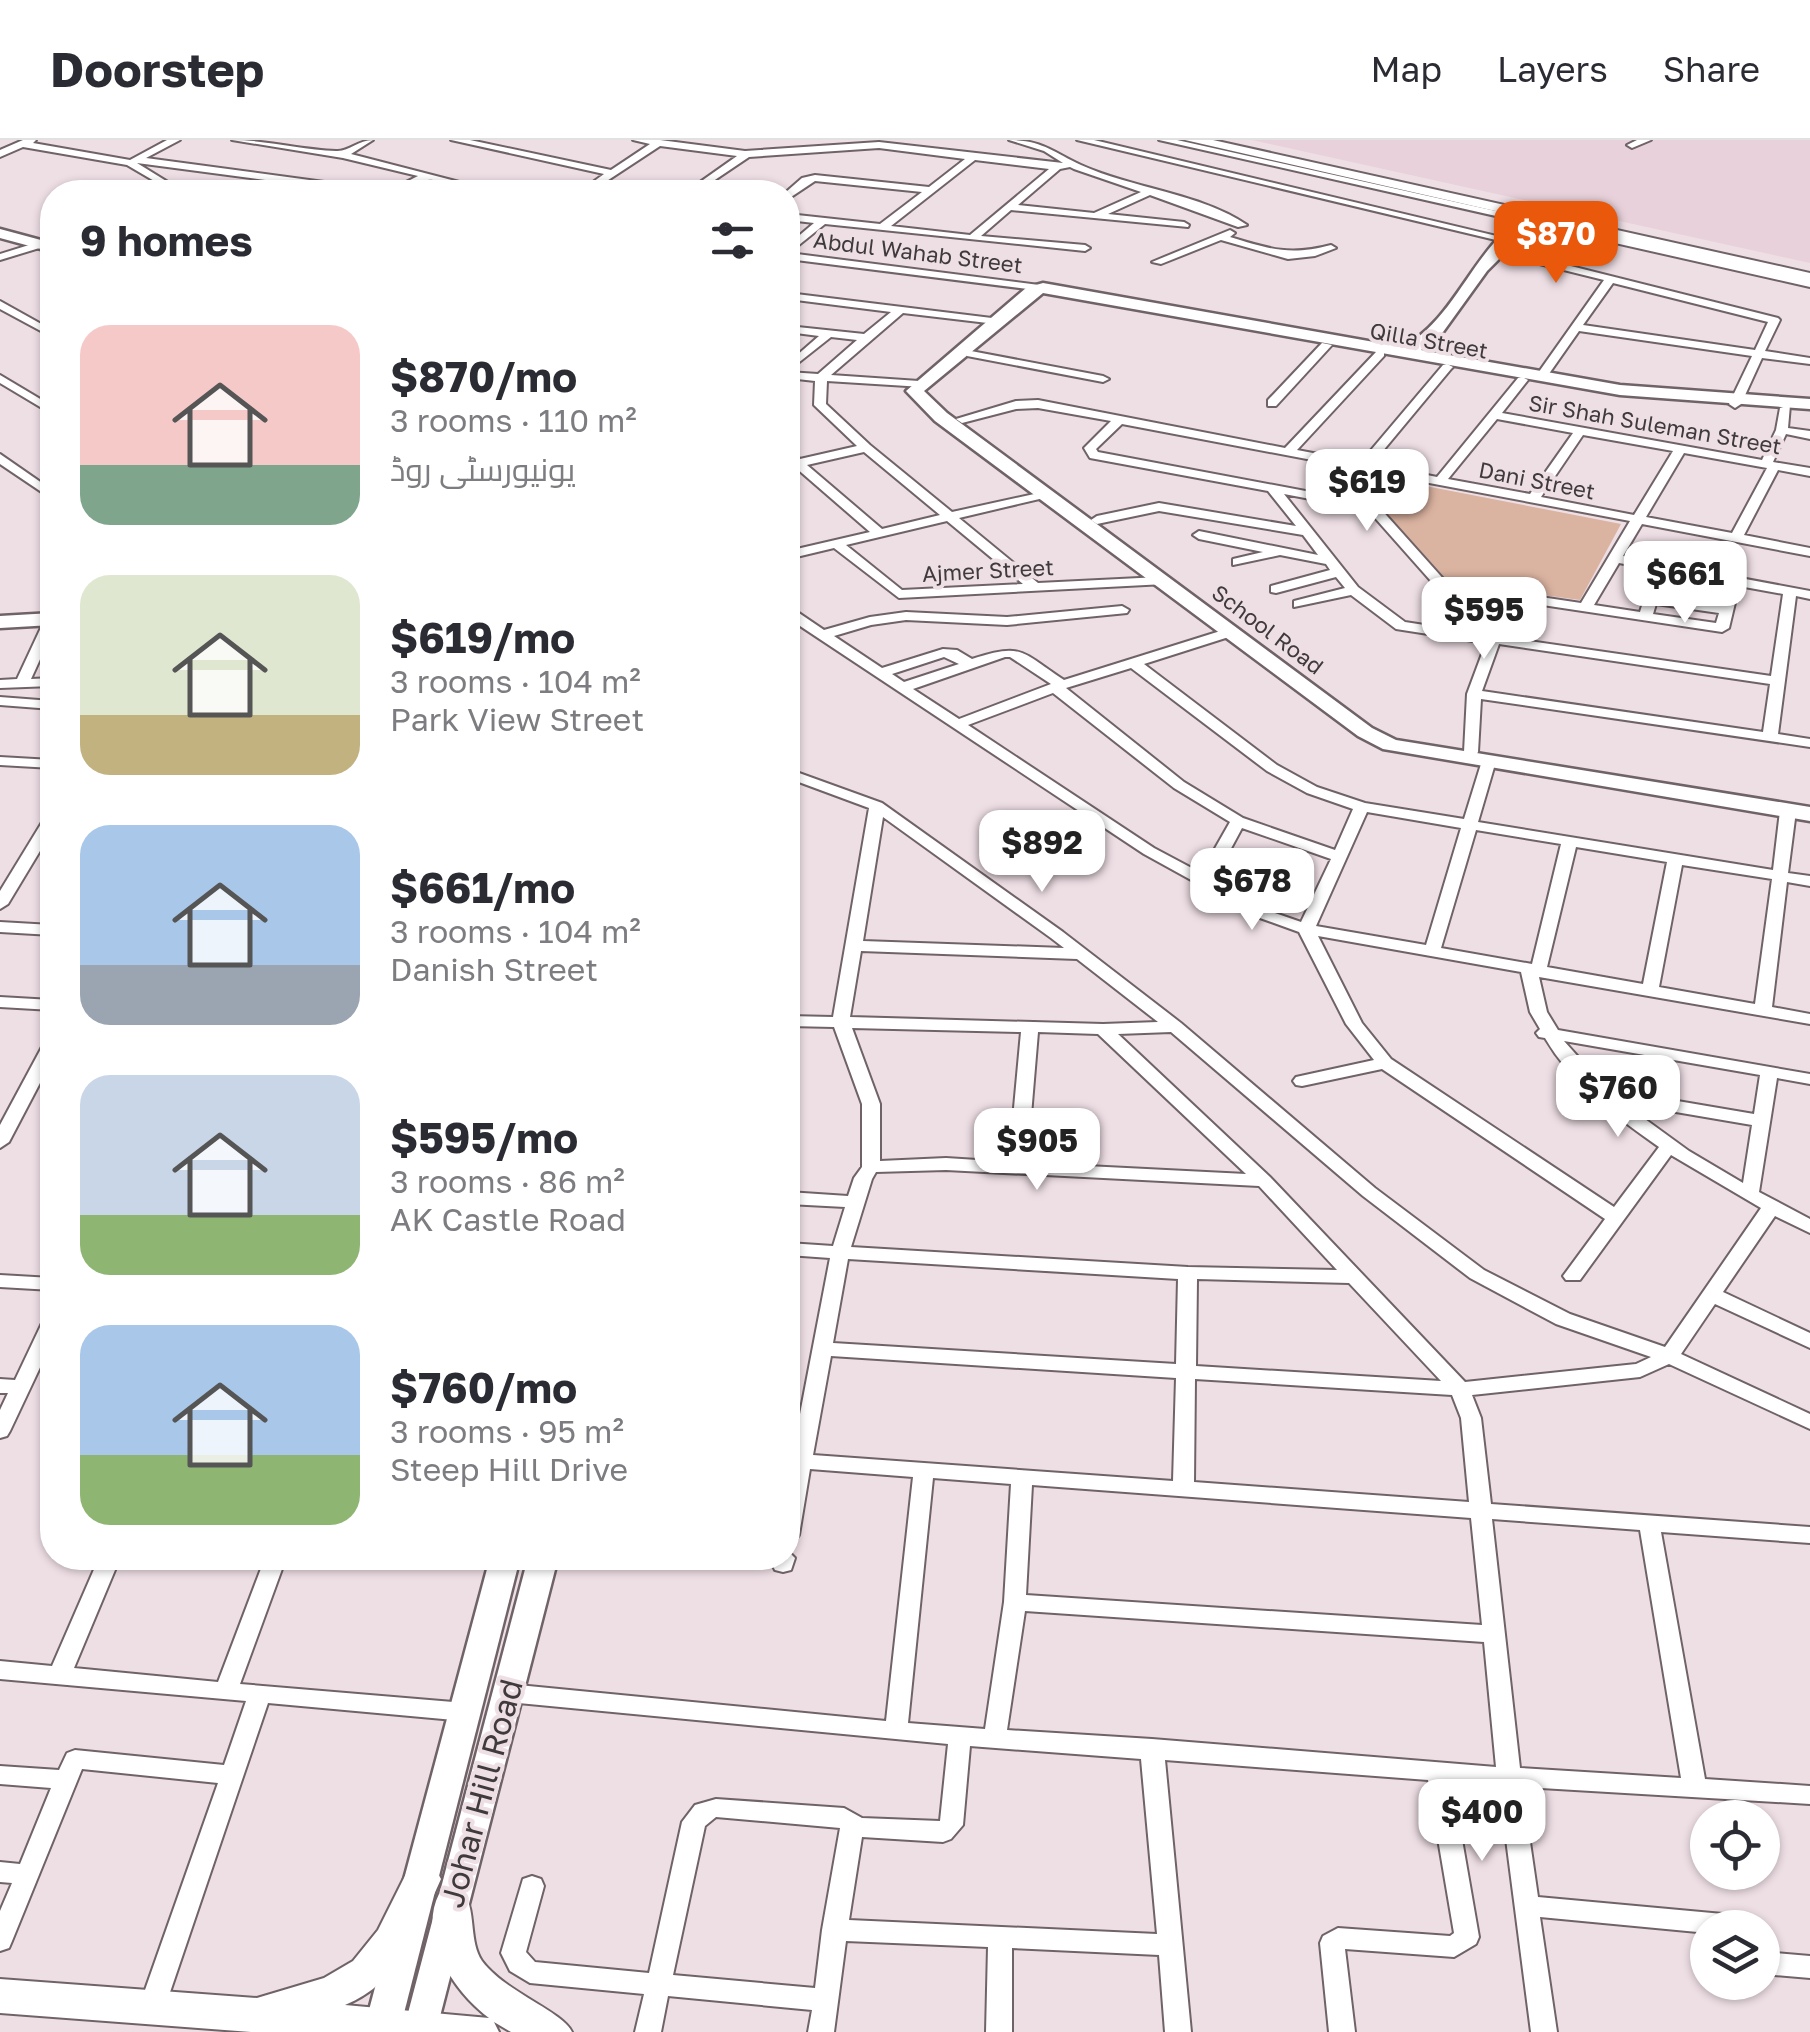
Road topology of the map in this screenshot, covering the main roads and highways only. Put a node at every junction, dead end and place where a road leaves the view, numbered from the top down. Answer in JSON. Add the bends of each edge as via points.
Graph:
{"nodes":[{"id":1,"x":1193,"y":140,"type":"edge"},
{"id":2,"x":1240,"y":140,"type":"edge"},
{"id":3,"x":1810,"y":266,"type":"edge"},
{"id":4,"x":1810,"y":281,"type":"edge"},
{"id":5,"x":0,"y":1996,"type":"edge"},
{"id":6,"x":247,"y":2014,"type":"junction"},
{"id":7,"x":479,"y":2032,"type":"edge"},
{"id":8,"x":552,"y":2032,"type":"edge"}],
"edges":[{"from":1,"to":4,"type":"main road"},
{"from":2,"to":3,"type":"main road"},
{"from":5,"to":6,"type":"main road"},
{"from":6,"to":7,"type":"main road"},
{"from":6,"to":8,"type":"main road","via":[[315,1998],[366,1974],[399,1927],[437,1892],[460,1958],[487,1992],[521,2020]]}]}
